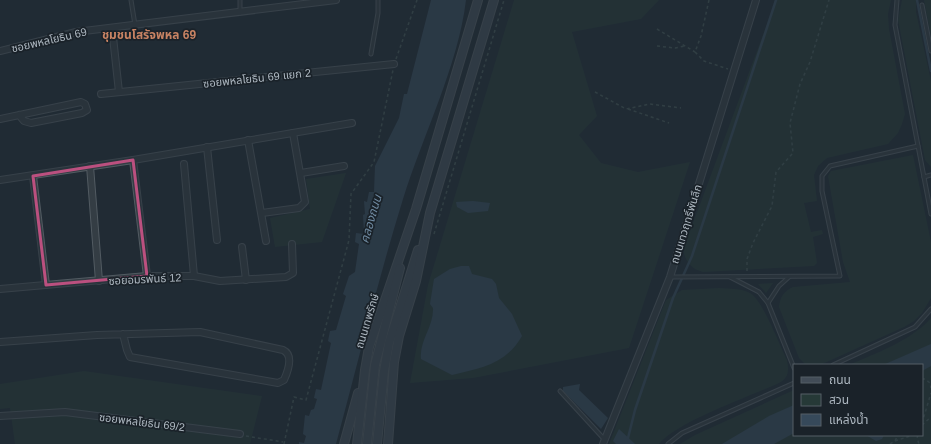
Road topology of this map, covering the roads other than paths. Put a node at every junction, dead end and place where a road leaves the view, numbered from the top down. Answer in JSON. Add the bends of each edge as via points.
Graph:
{"nodes":[{"id":1,"x":131,"y":0,"type":"edge"},
{"id":2,"x":240,"y":0,"type":"edge"},
{"id":3,"x":336,"y":0,"type":"edge"},
{"id":4,"x":378,"y":0,"type":"edge"},
{"id":5,"x":478,"y":0,"type":"edge"},
{"id":6,"x":494,"y":0,"type":"edge"},
{"id":7,"x":756,"y":0,"type":"edge"},
{"id":8,"x":896,"y":0,"type":"edge"},
{"id":9,"x":922,"y":5,"type":"dead end"},
{"id":10,"x":240,"y":13,"type":"junction"},
{"id":11,"x":135,"y":25,"type":"junction"},
{"id":12,"x":112,"y":28,"type":"junction"},
{"id":13,"x":0,"y":51,"type":"edge"},
{"id":14,"x":931,"y":51,"type":"edge"},
{"id":15,"x":371,"y":54,"type":"dead end"},
{"id":16,"x":394,"y":64,"type":"road end"},
{"id":17,"x":119,"y":92,"type":"junction"},
{"id":18,"x":101,"y":94,"type":"dead end"},
{"id":19,"x":19,"y":115,"type":"junction"},
{"id":20,"x":0,"y":119,"type":"edge"},
{"id":21,"x":352,"y":123,"type":"dead end"},
{"id":22,"x":293,"y":133,"type":"junction"},
{"id":23,"x":248,"y":140,"type":"junction"},
{"id":24,"x":918,"y":146,"type":"junction"},
{"id":25,"x":207,"y":147,"type":"junction"},
{"id":26,"x":133,"y":160,"type":"junction"},
{"id":27,"x":184,"y":164,"type":"dead end"},
{"id":28,"x":90,"y":166,"type":"junction"},
{"id":29,"x":344,"y":166,"type":"dead end"},
{"id":30,"x":301,"y":173,"type":"junction"},
{"id":31,"x":931,"y":175,"type":"edge"},
{"id":32,"x":33,"y":176,"type":"junction"},
{"id":33,"x":924,"y":177,"type":"junction"},
{"id":34,"x":0,"y":180,"type":"edge"},
{"id":35,"x":416,"y":209,"type":"junction"},
{"id":36,"x":262,"y":213,"type":"junction"},
{"id":37,"x":430,"y":213,"type":"junction"},
{"id":38,"x":931,"y":214,"type":"edge"},
{"id":39,"x":217,"y":240,"type":"dead end"},
{"id":40,"x":266,"y":241,"type":"dead end"},
{"id":41,"x":292,"y":244,"type":"dead end"},
{"id":42,"x":242,"y":248,"type":"dead end"},
{"id":43,"x":147,"y":276,"type":"junction"},
{"id":44,"x":194,"y":276,"type":"junction"},
{"id":45,"x":790,"y":276,"type":"junction"},
{"id":46,"x":670,"y":277,"type":"junction"},
{"id":47,"x":728,"y":277,"type":"junction"},
{"id":48,"x":246,"y":280,"type":"junction"},
{"id":49,"x":99,"y":282,"type":"junction"},
{"id":50,"x":46,"y":285,"type":"junction"},
{"id":51,"x":0,"y":288,"type":"edge"},
{"id":52,"x":768,"y":303,"type":"junction"},
{"id":53,"x":931,"y":309,"type":"edge"},
{"id":54,"x":123,"y":334,"type":"junction"},
{"id":55,"x":0,"y":342,"type":"edge"},
{"id":56,"x":835,"y":364,"type":"edge"},
{"id":57,"x":793,"y":366,"type":"edge"},
{"id":58,"x":365,"y":370,"type":"junction"},
{"id":59,"x":793,"y":383,"type":"edge"},
{"id":60,"x":560,"y":391,"type":"dead end"},
{"id":61,"x":0,"y":416,"type":"edge"},
{"id":62,"x":240,"y":434,"type":"road end"},
{"id":63,"x":606,"y":440,"type":"edge"},
{"id":64,"x":344,"y":444,"type":"edge"},
{"id":65,"x":357,"y":444,"type":"edge"},
{"id":66,"x":367,"y":444,"type":"edge"},
{"id":67,"x":377,"y":444,"type":"edge"},
{"id":68,"x":388,"y":444,"type":"edge"},
{"id":69,"x":668,"y":444,"type":"edge"}],
"edges":[{"from":1,"to":11,"type":"lane"},
{"from":2,"to":10,"type":"lane"},
{"from":3,"to":10,"type":"street","name":"ซอยพหลโยธิน 69"},
{"from":4,"to":15,"type":"lane"},
{"from":5,"to":35,"type":"main road","name":"ถนนเทพรักษ์"},
{"from":6,"to":37,"type":"main road"},
{"from":7,"to":46,"type":"street","name":"ถนนเทวฤทธิ์พันลึก"},
{"from":8,"to":24,"type":"lane","via":[[895,25]]},
{"from":9,"to":14,"type":"lane"},
{"from":10,"to":11,"type":"street","name":"ซอยพหลโยธิน 69"},
{"from":11,"to":12,"type":"street","name":"ซอยพหลโยธิน 69"},
{"from":12,"to":13,"type":"street","name":"ซอยพหลโยธิน 69","via":[[76,32]]},
{"from":12,"to":17,"type":"street"},
{"from":16,"to":17,"type":"street","name":"ซอยพหลโยธิน 69 แยก 2"},
{"from":17,"to":18,"type":"street","name":"ซอยพหลโยธิน 69 แยก 2"},
{"from":19,"to":19,"type":"street","via":[[82,102],[87,110],[31,124]]},
{"from":19,"to":20,"type":"street"},
{"from":21,"to":22,"type":"street"},
{"from":22,"to":23,"type":"street"},
{"from":22,"to":30,"type":"street"},
{"from":23,"to":25,"type":"street"},
{"from":23,"to":36,"type":"street"},
{"from":24,"to":33,"type":"lane"},
{"from":24,"to":45,"type":"lane","via":[[830,166],[822,176],[822,191],[840,276]]},
{"from":25,"to":26,"type":"street"},
{"from":25,"to":39,"type":"street"},
{"from":26,"to":28,"type":"street"},
{"from":26,"to":43,"type":"street"},
{"from":27,"to":44,"type":"street"},
{"from":28,"to":32,"type":"street"},
{"from":28,"to":49,"type":"street"},
{"from":29,"to":30,"type":"street"},
{"from":30,"to":36,"type":"street","via":[[305,202],[303,206]]},
{"from":31,"to":33,"type":"lane"},
{"from":32,"to":34,"type":"street"},
{"from":32,"to":50,"type":"street"},
{"from":33,"to":38,"type":"lane"},
{"from":35,"to":58,"type":"main road","name":"ถนนเทพรักษ์","via":[[376,324]]},
{"from":35,"to":66,"type":"main road","name":"ถนนเทพรักษ์","via":[[375,365]]},
{"from":36,"to":40,"type":"street"},
{"from":37,"to":67,"type":"main road","via":[[389,343]]},
{"from":37,"to":68,"type":"main road","via":[[416,281],[394,362]]},
{"from":41,"to":48,"type":"street","name":"ซอยอมรพันธ์ 12","via":[[293,273],[290,276]]},
{"from":42,"to":48,"type":"street"},
{"from":43,"to":44,"type":"street","name":"ซอยอมรพันธ์ 12"},
{"from":43,"to":49,"type":"street","name":"ซอยอมรพันธ์ 12"},
{"from":44,"to":48,"type":"street","name":"ซอยอมรพันธ์ 12","via":[[220,281]]},
{"from":45,"to":47,"type":"lane"},
{"from":45,"to":52,"type":"lane","via":[[778,286]]},
{"from":46,"to":47,"type":"lane"},
{"from":46,"to":63,"type":"street","name":"ถนนเทวฤทธิ์พันลึก"},
{"from":47,"to":52,"type":"lane","via":[[759,292]]},
{"from":49,"to":50,"type":"street","name":"ซอยอมรพันธ์ 12"},
{"from":50,"to":51,"type":"street","name":"ซอยอมรพันธ์ 12"},
{"from":52,"to":57,"type":"lane"},
{"from":53,"to":56,"type":"lane","via":[[915,327]]},
{"from":54,"to":54,"type":"street","via":[[130,357],[278,383],[284,380],[289,366],[289,356],[283,350],[200,332]]},
{"from":54,"to":55,"type":"street"},
{"from":58,"to":64,"type":"main road"},
{"from":58,"to":65,"type":"main road","name":"ถนนเทพรักษ์"},
{"from":59,"to":69,"type":"lane","via":[[682,433]]},
{"from":60,"to":63,"type":"lane"},
{"from":61,"to":62,"type":"street","name":"ซอยพหลโยธิน 69/2","via":[[66,412]]}]}
